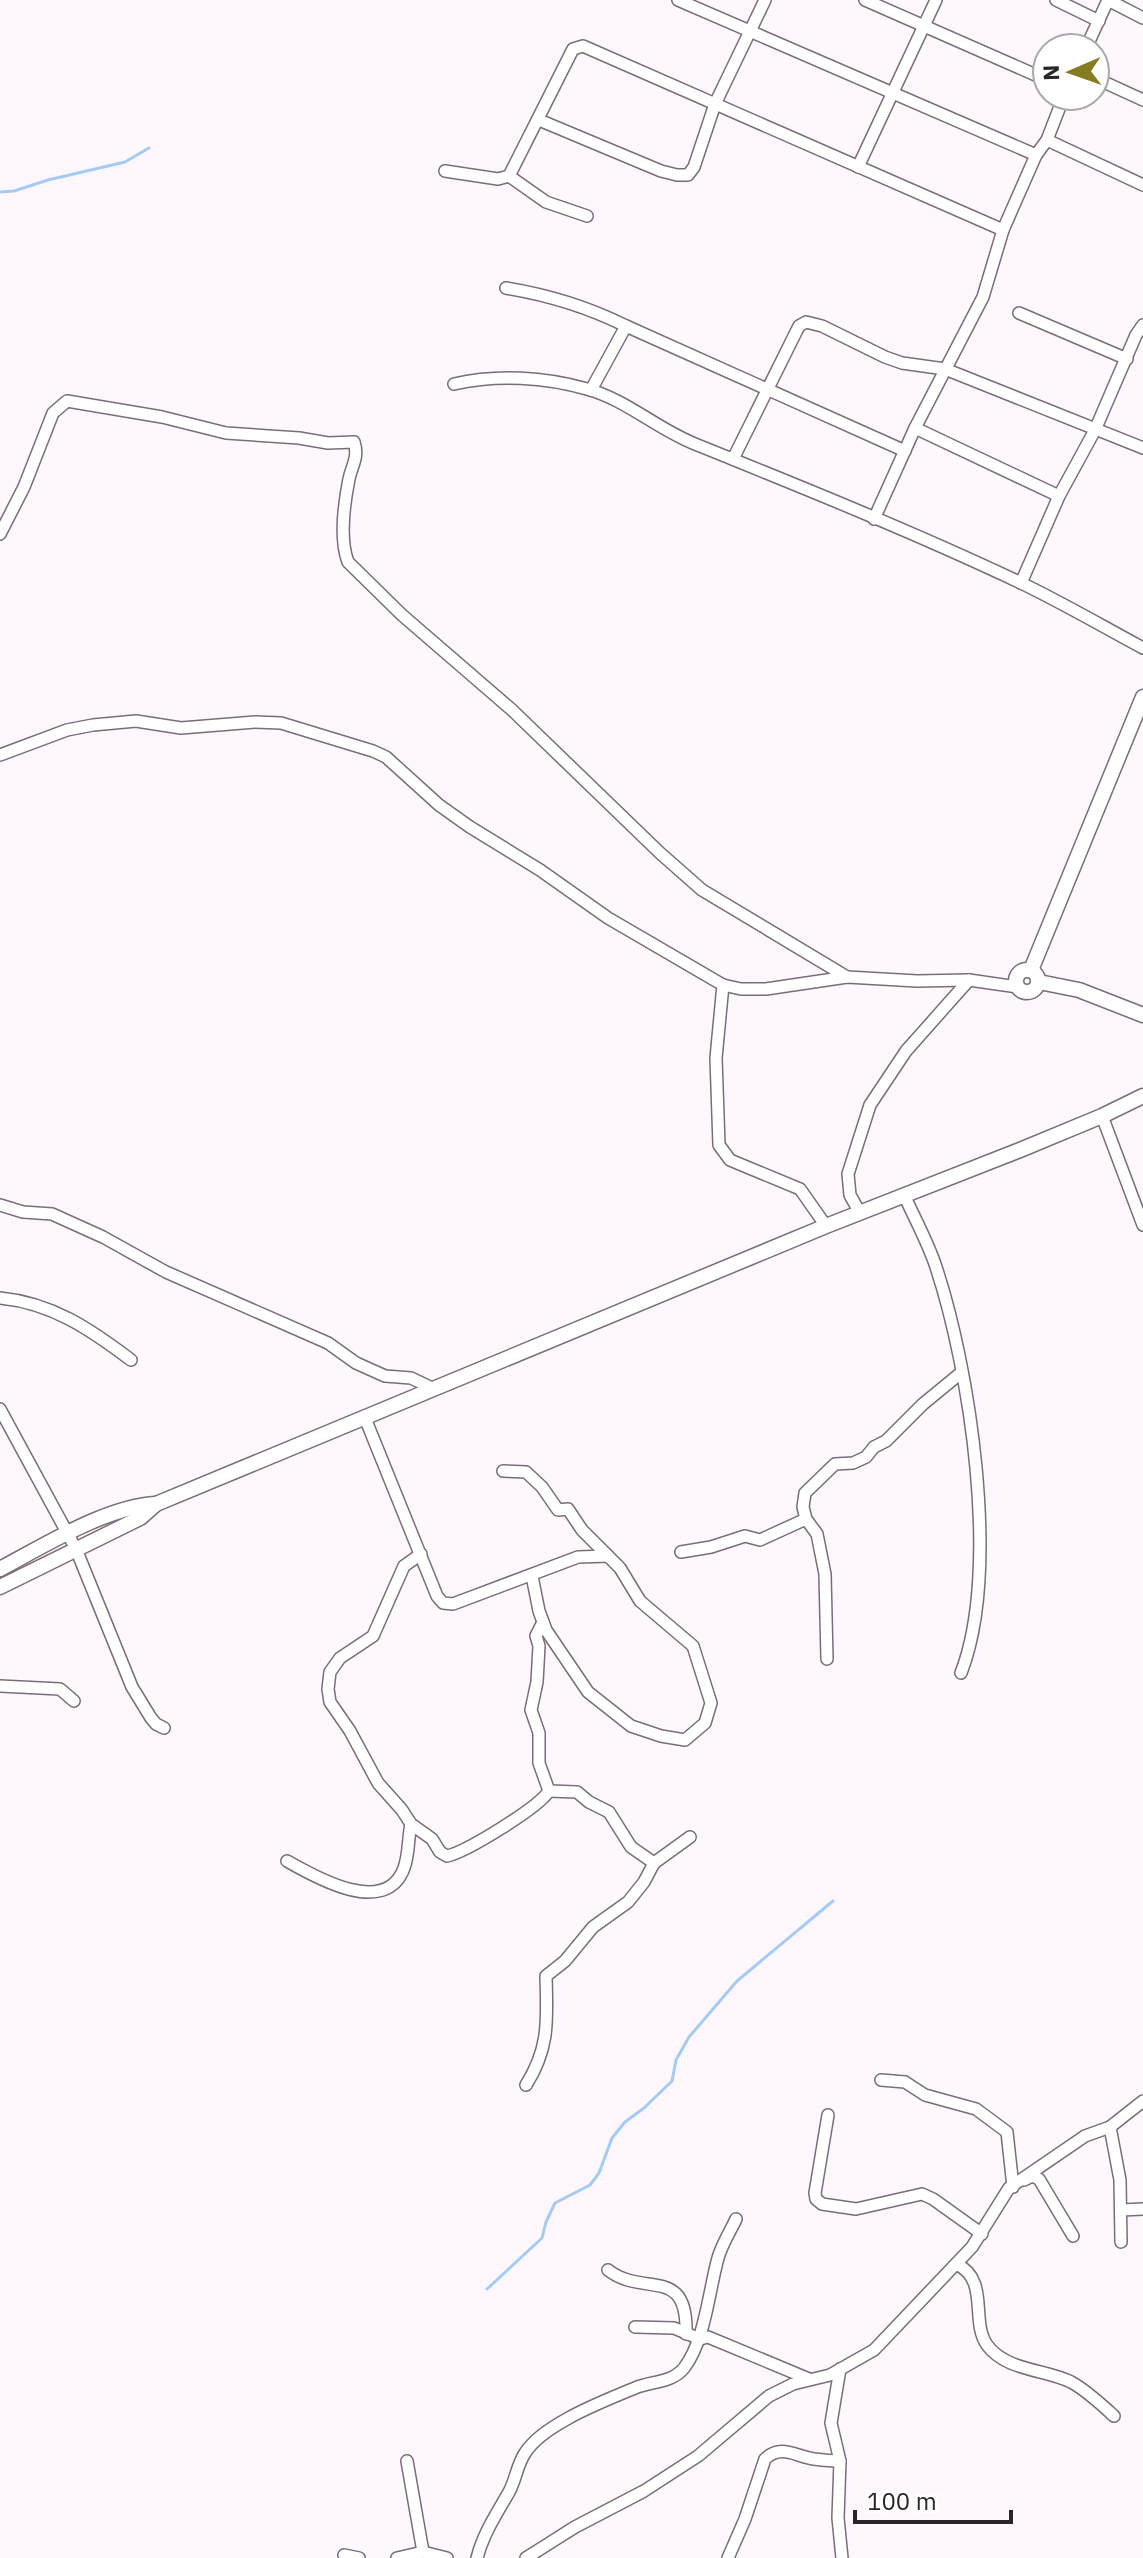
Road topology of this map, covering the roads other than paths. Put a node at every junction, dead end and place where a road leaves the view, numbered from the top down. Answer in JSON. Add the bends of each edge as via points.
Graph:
{"nodes":[{"id":1,"x":678,"y":0,"type":"edge"},
{"id":2,"x":765,"y":0,"type":"edge"},
{"id":3,"x":865,"y":0,"type":"edge"},
{"id":4,"x":936,"y":0,"type":"edge"},
{"id":5,"x":1056,"y":0,"type":"edge"},
{"id":6,"x":1108,"y":0,"type":"edge"},
{"id":7,"x":1143,"y":18,"type":"edge"},
{"id":8,"x":1099,"y":21,"type":"junction"},
{"id":9,"x":925,"y":25,"type":"junction"},
{"id":10,"x":750,"y":30,"type":"junction"},
{"id":11,"x":1094,"y":32,"type":"edge"},
{"id":12,"x":1031,"y":73,"type":"edge"},
{"id":13,"x":1111,"y":85,"type":"edge"},
{"id":14,"x":893,"y":95,"type":"junction"},
{"id":15,"x":1143,"y":100,"type":"edge"},
{"id":16,"x":715,"y":104,"type":"junction"},
{"id":17,"x":1058,"y":112,"type":"edge"},
{"id":18,"x":539,"y":120,"type":"junction"},
{"id":19,"x":1047,"y":140,"type":"junction"},
{"id":20,"x":1036,"y":155,"type":"junction"},
{"id":21,"x":858,"y":167,"type":"junction"},
{"id":22,"x":445,"y":171,"type":"dead end"},
{"id":23,"x":509,"y":176,"type":"junction"},
{"id":24,"x":1143,"y":185,"type":"edge"},
{"id":25,"x":587,"y":216,"type":"dead end"},
{"id":26,"x":1003,"y":230,"type":"junction"},
{"id":27,"x":506,"y":288,"type":"dead end"},
{"id":28,"x":1019,"y":313,"type":"dead end"},
{"id":29,"x":1143,"y":325,"type":"edge"},
{"id":30,"x":626,"y":326,"type":"junction"},
{"id":31,"x":1127,"y":359,"type":"junction"},
{"id":32,"x":945,"y":369,"type":"junction"},
{"id":33,"x":454,"y":384,"type":"dead end"},
{"id":34,"x":591,"y":390,"type":"junction"},
{"id":35,"x":768,"y":391,"type":"junction"},
{"id":36,"x":915,"y":428,"type":"junction"},
{"id":37,"x":1095,"y":430,"type":"junction"},
{"id":38,"x":1143,"y":448,"type":"edge"},
{"id":39,"x":905,"y":451,"type":"junction"},
{"id":40,"x":733,"y":459,"type":"junction"},
{"id":41,"x":1059,"y":496,"type":"junction"},
{"id":42,"x":874,"y":519,"type":"junction"},
{"id":43,"x":0,"y":534,"type":"edge"},
{"id":44,"x":1021,"y":583,"type":"junction"},
{"id":45,"x":1143,"y":648,"type":"edge"},
{"id":46,"x":1143,"y":697,"type":"edge"},
{"id":47,"x":0,"y":755,"type":"edge"},
{"id":48,"x":1035,"y":976,"type":"junction"},
{"id":49,"x":847,"y":977,"type":"junction"},
{"id":50,"x":969,"y":980,"type":"junction"},
{"id":51,"x":723,"y":985,"type":"junction"},
{"id":52,"x":1018,"y":987,"type":"joint"},
{"id":53,"x":1143,"y":1015,"type":"edge"},
{"id":54,"x":1143,"y":1096,"type":"edge"},
{"id":55,"x":1102,"y":1116,"type":"junction"},
{"id":56,"x":905,"y":1197,"type":"junction"},
{"id":57,"x":0,"y":1205,"type":"edge"},
{"id":58,"x":860,"y":1213,"type":"junction"},
{"id":59,"x":1143,"y":1225,"type":"edge"},
{"id":60,"x":826,"y":1226,"type":"junction"},
{"id":61,"x":0,"y":1298,"type":"edge"},
{"id":62,"x":131,"y":1360,"type":"dead end"},
{"id":63,"x":962,"y":1372,"type":"junction"},
{"id":64,"x":434,"y":1389,"type":"junction"},
{"id":65,"x":0,"y":1409,"type":"edge"},
{"id":66,"x":365,"y":1418,"type":"junction"},
{"id":67,"x":503,"y":1471,"type":"dead end"},
{"id":68,"x":156,"y":1504,"type":"junction"},
{"id":69,"x":806,"y":1519,"type":"junction"},
{"id":70,"x":68,"y":1534,"type":"junction"},
{"id":71,"x":76,"y":1549,"type":"junction"},
{"id":72,"x":681,"y":1552,"type":"dead end"},
{"id":73,"x":421,"y":1554,"type":"junction"},
{"id":74,"x":608,"y":1556,"type":"junction"},
{"id":75,"x":3,"y":1567,"type":"edge"},
{"id":76,"x":532,"y":1576,"type":"junction"},
{"id":77,"x":7,"y":1583,"type":"edge"},
{"id":78,"x":543,"y":1622,"type":"junction"},
{"id":79,"x":827,"y":1659,"type":"dead end"},
{"id":80,"x":961,"y":1673,"type":"dead end"},
{"id":81,"x":0,"y":1686,"type":"edge"},
{"id":82,"x":74,"y":1701,"type":"dead end"},
{"id":83,"x":164,"y":1728,"type":"dead end"},
{"id":84,"x":549,"y":1791,"type":"junction"},
{"id":85,"x":411,"y":1824,"type":"junction"},
{"id":86,"x":690,"y":1837,"type":"dead end"},
{"id":87,"x":287,"y":1861,"type":"dead end"},
{"id":88,"x":654,"y":1863,"type":"junction"},
{"id":89,"x":881,"y":2080,"type":"dead end"},
{"id":90,"x":526,"y":2085,"type":"dead end"},
{"id":91,"x":1143,"y":2101,"type":"edge"},
{"id":92,"x":828,"y":2115,"type":"dead end"},
{"id":93,"x":1110,"y":2127,"type":"junction"},
{"id":94,"x":1010,"y":2190,"type":"junction"},
{"id":95,"x":1143,"y":2209,"type":"edge"},
{"id":96,"x":1121,"y":2210,"type":"junction"},
{"id":97,"x":736,"y":2219,"type":"dead end"},
{"id":98,"x":982,"y":2234,"type":"junction"},
{"id":99,"x":1073,"y":2236,"type":"dead end"},
{"id":100,"x":1121,"y":2242,"type":"dead end"},
{"id":101,"x":956,"y":2264,"type":"junction"},
{"id":102,"x":608,"y":2270,"type":"dead end"},
{"id":103,"x":635,"y":2327,"type":"dead end"},
{"id":104,"x":686,"y":2334,"type":"junction"},
{"id":105,"x":700,"y":2339,"type":"junction"},
{"id":106,"x":840,"y":2369,"type":"junction"},
{"id":107,"x":809,"y":2380,"type":"junction"},
{"id":108,"x":1114,"y":2416,"type":"dead end"},
{"id":109,"x":407,"y":2461,"type":"dead end"},
{"id":110,"x":840,"y":2461,"type":"junction"},
{"id":111,"x":423,"y":2552,"type":"junction"},
{"id":112,"x":344,"y":2555,"type":"dead end"},
{"id":113,"x":359,"y":2558,"type":"edge"},
{"id":114,"x":397,"y":2558,"type":"edge"},
{"id":115,"x":447,"y":2558,"type":"edge"},
{"id":116,"x":477,"y":2558,"type":"edge"},
{"id":117,"x":526,"y":2558,"type":"edge"},
{"id":118,"x":728,"y":2558,"type":"edge"},
{"id":119,"x":842,"y":2558,"type":"edge"}],
"edges":[{"from":1,"to":10,"type":"street"},
{"from":2,"to":10,"type":"street"},
{"from":3,"to":9,"type":"street"},
{"from":4,"to":9,"type":"street"},
{"from":5,"to":8,"type":"street"},
{"from":6,"to":7,"type":"street"},
{"from":6,"to":8,"type":"street"},
{"from":8,"to":11,"type":"street"},
{"from":9,"to":12,"type":"street"},
{"from":9,"to":14,"type":"street"},
{"from":10,"to":14,"type":"street"},
{"from":10,"to":16,"type":"street"},
{"from":13,"to":15,"type":"street"},
{"from":14,"to":20,"type":"street"},
{"from":14,"to":21,"type":"street"},
{"from":16,"to":18,"type":"street","via":[[579,46]]},
{"from":16,"to":18,"type":"street","via":[[694,167],[683,176]]},
{"from":16,"to":21,"type":"street"},
{"from":17,"to":19,"type":"street"},
{"from":18,"to":23,"type":"street"},
{"from":19,"to":20,"type":"street"},
{"from":19,"to":24,"type":"street"},
{"from":20,"to":26,"type":"street"},
{"from":21,"to":26,"type":"street"},
{"from":22,"to":23,"type":"street"},
{"from":23,"to":25,"type":"street","via":[[546,202]]},
{"from":26,"to":32,"type":"street","via":[[983,297]]},
{"from":27,"to":30,"type":"street","via":[[590,308]]},
{"from":28,"to":31,"type":"street"},
{"from":29,"to":31,"type":"street"},
{"from":30,"to":34,"type":"street"},
{"from":30,"to":35,"type":"street"},
{"from":31,"to":37,"type":"street"},
{"from":32,"to":35,"type":"street","via":[[902,363],[806,322],[799,326]]},
{"from":32,"to":36,"type":"street"},
{"from":32,"to":37,"type":"street"},
{"from":33,"to":34,"type":"street","via":[[544,380]]},
{"from":34,"to":40,"type":"street"},
{"from":35,"to":39,"type":"street"},
{"from":35,"to":40,"type":"street"},
{"from":36,"to":39,"type":"street"},
{"from":36,"to":41,"type":"street"},
{"from":37,"to":38,"type":"street"},
{"from":37,"to":41,"type":"street"},
{"from":39,"to":42,"type":"street"},
{"from":40,"to":42,"type":"street"},
{"from":41,"to":44,"type":"street"},
{"from":42,"to":44,"type":"street"},
{"from":43,"to":49,"type":"street","via":[[53,413],[67,401],[226,433],[354,442],[358,453],[346,497],[348,562],[702,890]]},
{"from":44,"to":45,"type":"street"},
{"from":46,"to":48,"type":"street"},
{"from":47,"to":51,"type":"street","via":[[67,730],[136,721],[201,728],[281,723],[373,751],[470,827],[608,918]]},
{"from":48,"to":52,"type":"street","via":[[1019,973]]},
{"from":48,"to":53,"type":"street"},
{"from":49,"to":50,"type":"street"},
{"from":49,"to":51,"type":"street","via":[[766,989]]},
{"from":50,"to":52,"type":"street"},
{"from":50,"to":58,"type":"street","via":[[906,1051],[870,1105],[848,1174],[850,1195]]},
{"from":51,"to":60,"type":"street","via":[[716,1058],[719,1145],[730,1160],[800,1189]]},
{"from":54,"to":55,"type":"street"},
{"from":55,"to":56,"type":"street"},
{"from":55,"to":59,"type":"street"},
{"from":56,"to":58,"type":"street"},
{"from":56,"to":63,"type":"street","via":[[934,1261]]},
{"from":57,"to":64,"type":"street","via":[[52,1214],[166,1272],[328,1343],[356,1363]]},
{"from":58,"to":60,"type":"street"},
{"from":60,"to":64,"type":"street"},
{"from":61,"to":62,"type":"street","via":[[55,1310]]},
{"from":63,"to":69,"type":"street","via":[[866,1457],[835,1464],[809,1487]]},
{"from":63,"to":80,"type":"street","via":[[973,1447],[979,1576],[974,1633]]},
{"from":64,"to":66,"type":"street"},
{"from":65,"to":70,"type":"street"},
{"from":66,"to":68,"type":"street"},
{"from":66,"to":73,"type":"street"},
{"from":67,"to":74,"type":"street","via":[[526,1472],[558,1510],[568,1509]]},
{"from":68,"to":70,"type":"street","via":[[135,1505]]},
{"from":68,"to":71,"type":"street","via":[[140,1518]]},
{"from":69,"to":72,"type":"street","via":[[760,1540],[745,1536]]},
{"from":69,"to":79,"type":"street","via":[[817,1534],[823,1558]]},
{"from":70,"to":71,"type":"street"},
{"from":70,"to":75,"type":"street"},
{"from":71,"to":77,"type":"street"},
{"from":71,"to":83,"type":"street","via":[[132,1687],[151,1718]]},
{"from":73,"to":76,"type":"street","via":[[443,1603]]},
{"from":73,"to":85,"type":"street","via":[[404,1566],[373,1636],[340,1658],[330,1672],[328,1689],[330,1702],[378,1783]]},
{"from":74,"to":76,"type":"street","via":[[578,1557]]},
{"from":74,"to":78,"type":"street","via":[[640,1601],[693,1646],[711,1703],[705,1723],[685,1740],[631,1726],[582,1685]]},
{"from":75,"to":77,"type":"street"},
{"from":76,"to":78,"type":"street"},
{"from":78,"to":84,"type":"street","via":[[536,1636],[537,1682],[531,1703],[539,1763]]},
{"from":81,"to":82,"type":"street","via":[[60,1689]]},
{"from":84,"to":85,"type":"street","via":[[542,1801],[453,1855],[440,1852]]},
{"from":84,"to":88,"type":"street","via":[[577,1792],[609,1812],[631,1847]]},
{"from":85,"to":87,"type":"street","via":[[404,1870],[391,1885],[374,1891],[346,1890]]},
{"from":86,"to":88,"type":"street"},
{"from":88,"to":90,"type":"street","via":[[628,1902],[593,1927],[546,1976],[545,2042]]},
{"from":89,"to":94,"type":"street","via":[[905,2082],[925,2095],[976,2109],[1007,2132]]},
{"from":91,"to":93,"type":"street"},
{"from":92,"to":98,"type":"street","via":[[816,2199],[822,2204],[856,2209],[922,2194]]},
{"from":93,"to":94,"type":"street","via":[[1085,2136]]},
{"from":93,"to":96,"type":"street"},
{"from":94,"to":98,"type":"street"},
{"from":94,"to":99,"type":"street","via":[[1028,2177],[1039,2179]]},
{"from":95,"to":96,"type":"street"},
{"from":96,"to":100,"type":"street"},
{"from":97,"to":105,"type":"street","via":[[718,2260]]},
{"from":98,"to":101,"type":"street"},
{"from":101,"to":106,"type":"street","via":[[874,2350]]},
{"from":101,"to":108,"type":"street","via":[[967,2269],[976,2287],[985,2343],[993,2352],[1032,2372],[1067,2380]]},
{"from":102,"to":104,"type":"street","via":[[680,2297],[686,2308]]},
{"from":103,"to":104,"type":"street","via":[[667,2327]]},
{"from":104,"to":105,"type":"street"},
{"from":105,"to":107,"type":"street","via":[[708,2337]]},
{"from":105,"to":116,"type":"street","via":[[676,2376],[607,2400],[560,2424],[527,2449]]},
{"from":106,"to":107,"type":"street"},
{"from":106,"to":110,"type":"street","via":[[831,2423]]},
{"from":107,"to":117,"type":"street","via":[[780,2389],[698,2456]]},
{"from":109,"to":111,"type":"street"},
{"from":110,"to":118,"type":"street","via":[[784,2450],[768,2455]]},
{"from":110,"to":119,"type":"street"},
{"from":111,"to":114,"type":"street"},
{"from":111,"to":115,"type":"street"},
{"from":112,"to":113,"type":"street"}]}
